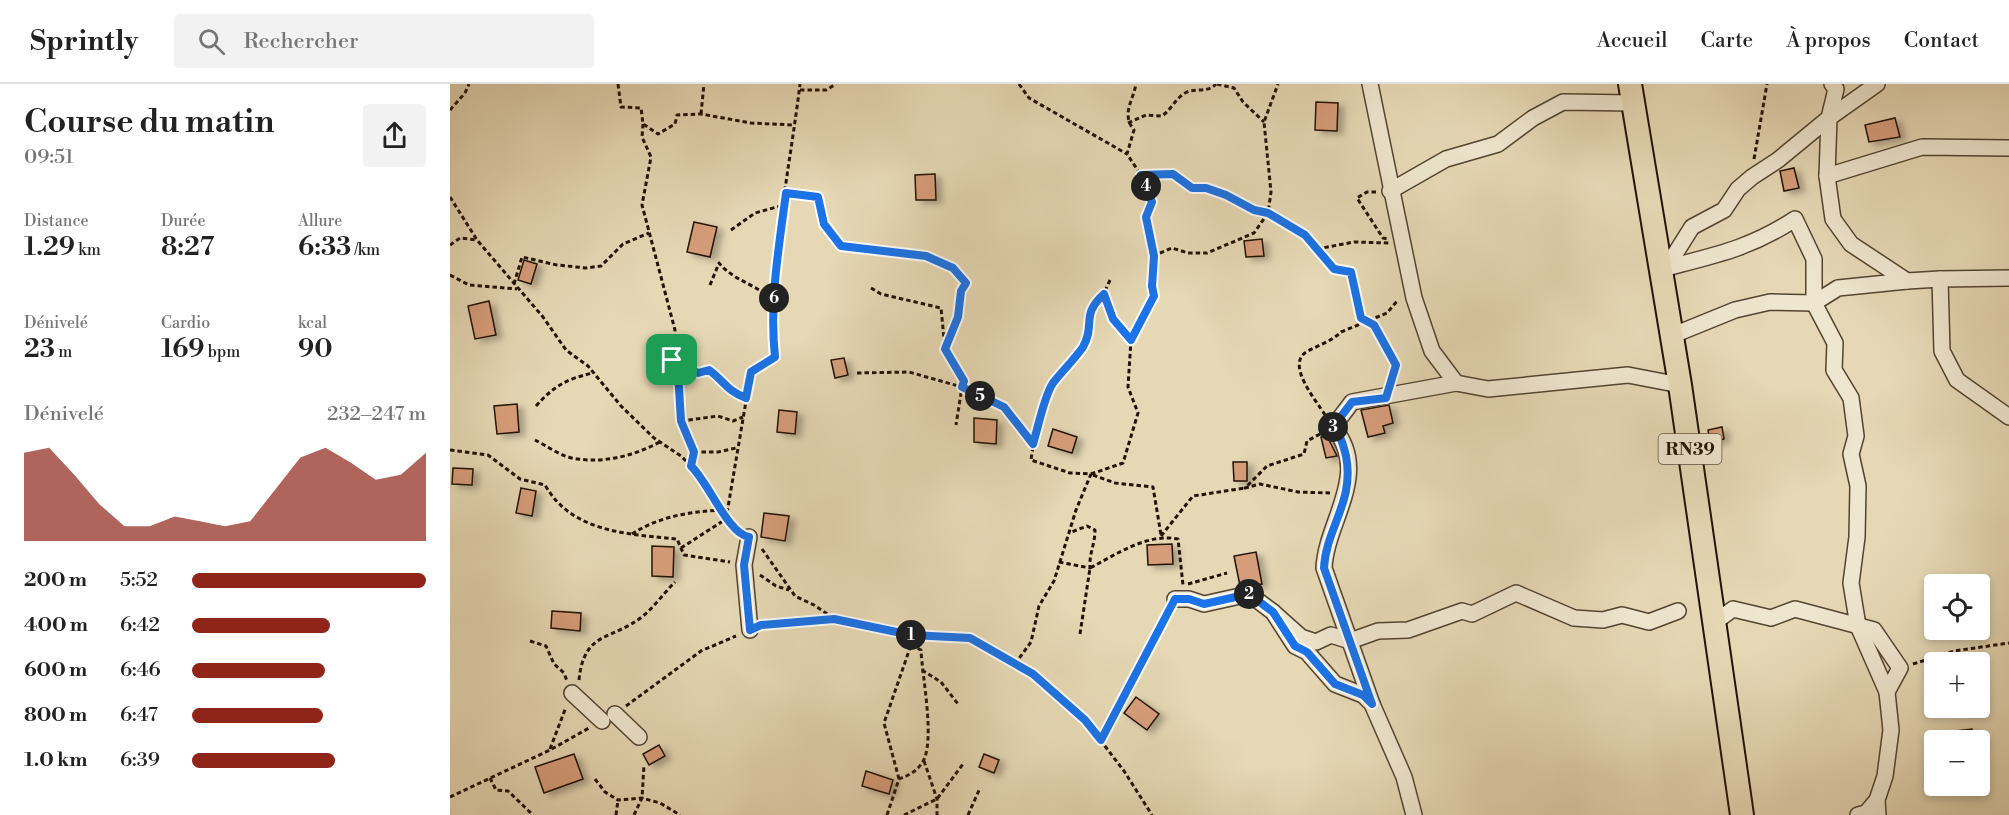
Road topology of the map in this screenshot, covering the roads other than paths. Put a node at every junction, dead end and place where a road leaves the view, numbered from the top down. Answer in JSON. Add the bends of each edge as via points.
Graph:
{"nodes":[{"id":1,"x":1370,"y":84,"type":"edge"},
{"id":2,"x":1832,"y":84,"type":"edge"},
{"id":3,"x":1877,"y":84,"type":"edge"},
{"id":4,"x":1632,"y":94,"type":"edge"},
{"id":5,"x":1829,"y":118,"type":"junction"},
{"id":6,"x":2009,"y":148,"type":"edge"},
{"id":7,"x":1827,"y":176,"type":"junction"},
{"id":8,"x":1390,"y":191,"type":"junction"},
{"id":9,"x":1665,"y":278,"type":"junction"},
{"id":10,"x":2009,"y":278,"type":"edge"},
{"id":11,"x":1940,"y":279,"type":"junction"},
{"id":12,"x":1907,"y":281,"type":"junction"},
{"id":13,"x":1814,"y":303,"type":"junction"},
{"id":14,"x":1671,"y":336,"type":"junction"},
{"id":15,"x":1456,"y":383,"type":"junction"},
{"id":16,"x":1680,"y":386,"type":"junction"},
{"id":17,"x":2009,"y":417,"type":"edge"},
{"id":18,"x":749,"y":537,"type":"road end"},
{"id":19,"x":1175,"y":599,"type":"road end"},
{"id":20,"x":1678,"y":610,"type":"dead end"},
{"id":21,"x":1273,"y":612,"type":"junction"},
{"id":22,"x":1714,"y":621,"type":"junction"},
{"id":23,"x":1858,"y":626,"type":"junction"},
{"id":24,"x":750,"y":630,"type":"road end"},
{"id":25,"x":1350,"y":641,"type":"junction"},
{"id":26,"x":1887,"y":692,"type":"junction"},
{"id":27,"x":572,"y":693,"type":"road end"},
{"id":28,"x":1372,"y":704,"type":"junction"},
{"id":29,"x":639,"y":737,"type":"dead end"},
{"id":30,"x":1877,"y":808,"type":"edge"},
{"id":31,"x":1414,"y":815,"type":"edge"},
{"id":32,"x":1742,"y":815,"type":"edge"},
{"id":33,"x":1858,"y":815,"type":"edge"}],
"edges":[{"from":1,"to":8,"type":"street"},
{"from":2,"to":5,"type":"street","via":[[1836,88]]},
{"from":3,"to":5,"type":"street"},
{"from":4,"to":8,"type":"street","via":[[1563,102],[1498,144],[1446,159]]},
{"from":4,"to":9,"type":"highway","number":"RN39"},
{"from":5,"to":7,"type":"street"},
{"from":5,"to":9,"type":"street","via":[[1738,189],[1724,210],[1692,227]]},
{"from":6,"to":7,"type":"street","via":[[1922,147]]},
{"from":7,"to":12,"type":"street","via":[[1833,219],[1851,244]]},
{"from":8,"to":15,"type":"street","via":[[1411,288],[1432,351]]},
{"from":9,"to":13,"type":"street","via":[[1767,237],[1795,219],[1814,259]]},
{"from":9,"to":14,"type":"highway","number":"RN39"},
{"from":10,"to":11,"type":"street"},
{"from":11,"to":12,"type":"street"},
{"from":11,"to":17,"type":"street","via":[[1942,351],[1957,380]]},
{"from":12,"to":13,"type":"street","via":[[1838,288]]},
{"from":13,"to":14,"type":"street","via":[[1770,302],[1735,310]]},
{"from":13,"to":23,"type":"street","via":[[1835,343],[1834,370],[1851,398],[1856,435],[1851,454],[1858,486],[1851,583]]},
{"from":14,"to":16,"type":"highway","number":"RN39"},
{"from":15,"to":16,"type":"street","via":[[1488,389],[1629,375]]},
{"from":15,"to":25,"type":"street","via":[[1352,402],[1333,427],[1343,443],[1348,468],[1347,494],[1324,568]]},
{"from":16,"to":22,"type":"highway","number":"RN39"},
{"from":18,"to":24,"type":"street","via":[[744,565]]},
{"from":19,"to":21,"type":"street","via":[[1204,604],[1249,594]]},
{"from":20,"to":25,"type":"street","via":[[1649,622],[1622,615],[1602,620],[1574,618],[1516,593],[1472,614],[1462,610],[1408,630],[1378,631]]},
{"from":21,"to":25,"type":"street","via":[[1301,637],[1316,642],[1331,635]]},
{"from":21,"to":28,"type":"street","via":[[1295,646],[1307,652],[1335,684],[1363,695]]},
{"from":22,"to":23,"type":"street","via":[[1733,609],[1771,618],[1795,609]]},
{"from":22,"to":32,"type":"highway","number":"RN39"},
{"from":23,"to":26,"type":"street"},
{"from":23,"to":26,"type":"street","via":[[1874,630],[1900,668]]},
{"from":25,"to":28,"type":"street"},
{"from":26,"to":30,"type":"street","via":[[1891,730]]},
{"from":27,"to":29,"type":"street"},
{"from":28,"to":31,"type":"street","via":[[1404,777]]},
{"from":30,"to":33,"type":"street"}]}
